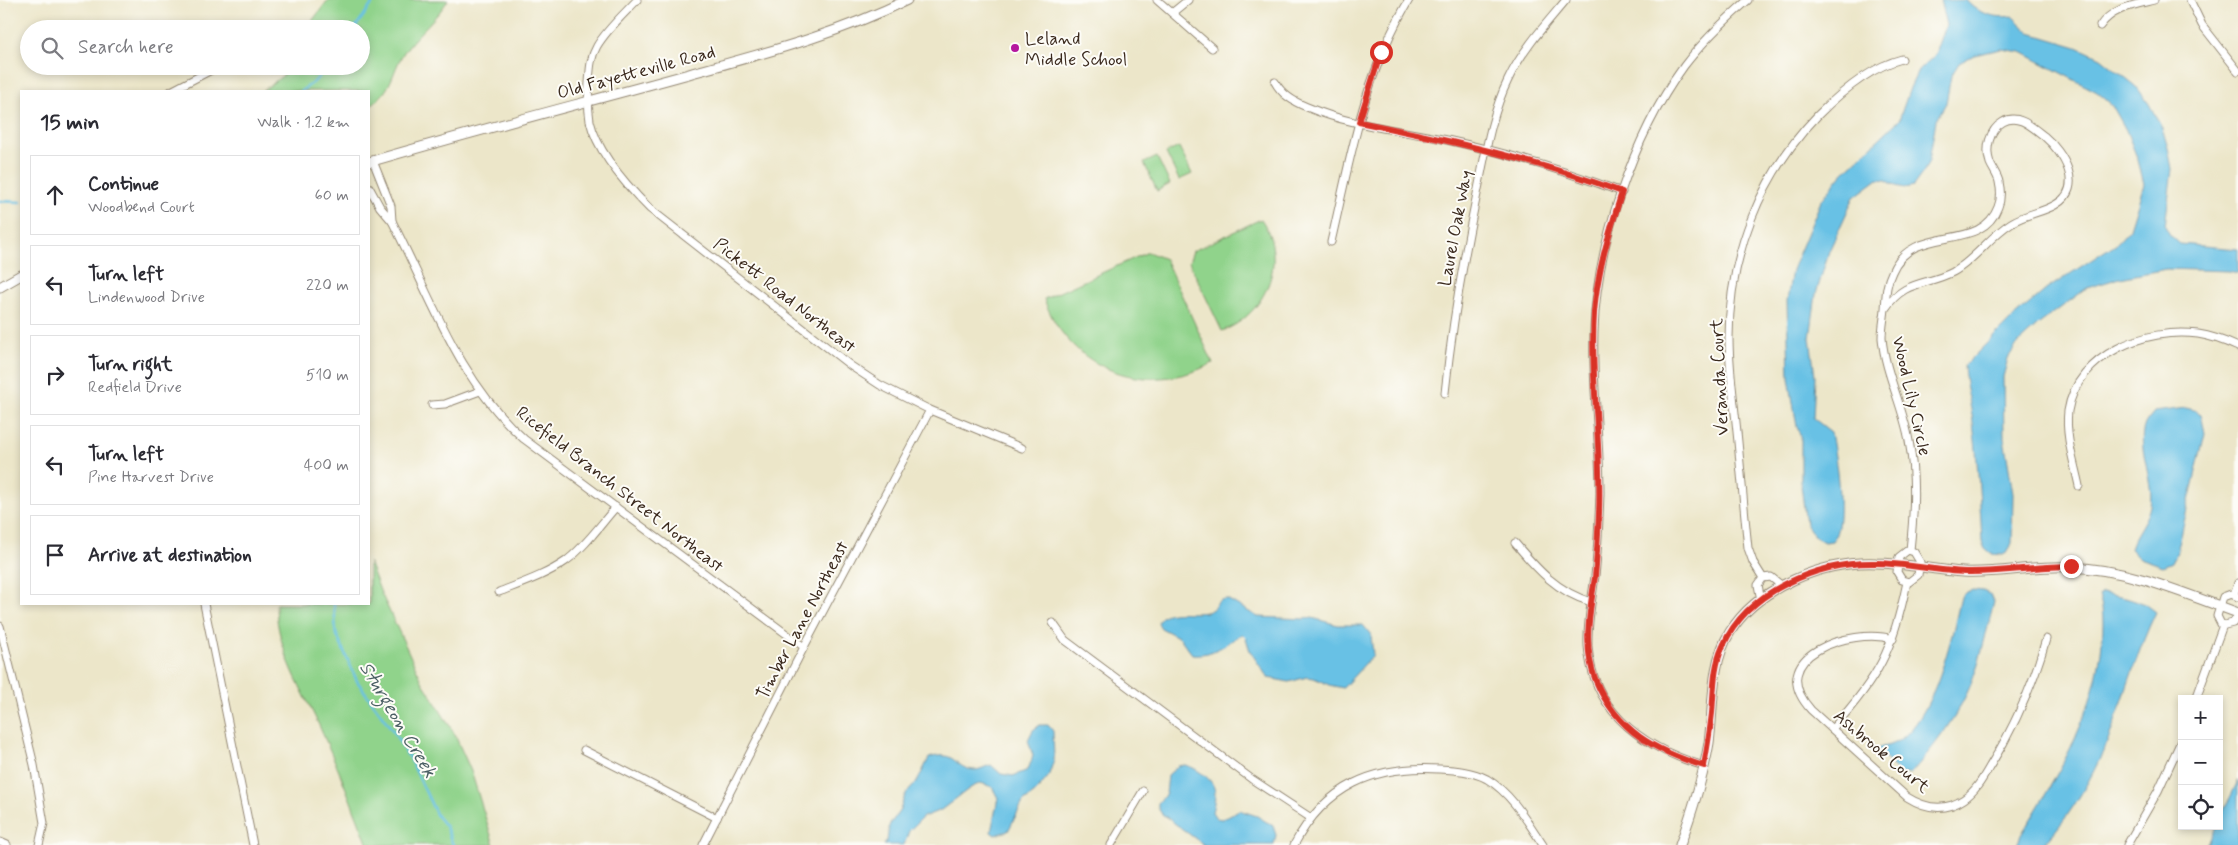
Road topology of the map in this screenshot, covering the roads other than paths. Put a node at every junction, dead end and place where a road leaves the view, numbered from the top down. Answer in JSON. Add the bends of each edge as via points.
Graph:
{"nodes":[{"id":1,"x":637,"y":0,"type":"edge"},
{"id":2,"x":907,"y":0,"type":"edge"},
{"id":3,"x":1157,"y":0,"type":"edge"},
{"id":4,"x":1188,"y":0,"type":"edge"},
{"id":5,"x":1408,"y":0,"type":"edge"},
{"id":6,"x":1566,"y":0,"type":"edge"},
{"id":7,"x":1748,"y":0,"type":"edge"},
{"id":8,"x":2154,"y":0,"type":"edge"},
{"id":9,"x":2190,"y":0,"type":"edge"},
{"id":10,"x":1172,"y":13,"type":"junction"},
{"id":11,"x":2100,"y":26,"type":"dead end"},
{"id":12,"x":1212,"y":48,"type":"dead end"},
{"id":13,"x":1902,"y":59,"type":"dead end"},
{"id":14,"x":2238,"y":71,"type":"edge"},
{"id":15,"x":202,"y":75,"type":"edge"},
{"id":16,"x":1276,"y":82,"type":"dead end"},
{"id":17,"x":173,"y":90,"type":"edge"},
{"id":18,"x":588,"y":102,"type":"junction"},
{"id":19,"x":1359,"y":122,"type":"junction"},
{"id":20,"x":1487,"y":149,"type":"junction"},
{"id":21,"x":371,"y":162,"type":"edge"},
{"id":22,"x":370,"y":190,"type":"edge"},
{"id":23,"x":1622,"y":192,"type":"junction"},
{"id":24,"x":392,"y":221,"type":"junction"},
{"id":25,"x":1331,"y":242,"type":"dead end"},
{"id":26,"x":20,"y":276,"type":"edge"},
{"id":27,"x":0,"y":287,"type":"edge"},
{"id":28,"x":1885,"y":309,"type":"junction"},
{"id":29,"x":2238,"y":346,"type":"edge"},
{"id":30,"x":480,"y":391,"type":"junction"},
{"id":31,"x":1445,"y":393,"type":"dead end"},
{"id":32,"x":432,"y":405,"type":"dead end"},
{"id":33,"x":930,"y":410,"type":"junction"},
{"id":34,"x":1022,"y":448,"type":"dead end"},
{"id":35,"x":2079,"y":486,"type":"dead end"},
{"id":36,"x":616,"y":507,"type":"junction"},
{"id":37,"x":1515,"y":543,"type":"dead end"},
{"id":38,"x":1910,"y":550,"type":"junction"},
{"id":39,"x":1898,"y":564,"type":"junction"},
{"id":40,"x":1920,"y":567,"type":"junction"},
{"id":41,"x":1763,"y":578,"type":"junction"},
{"id":42,"x":1907,"y":582,"type":"junction"},
{"id":43,"x":2238,"y":583,"type":"edge"},
{"id":44,"x":1782,"y":586,"type":"junction"},
{"id":45,"x":499,"y":592,"type":"dead end"},
{"id":46,"x":2236,"y":596,"type":"edge"},
{"id":47,"x":1762,"y":600,"type":"junction"},
{"id":48,"x":1591,"y":602,"type":"junction"},
{"id":49,"x":204,"y":605,"type":"edge"},
{"id":50,"x":2219,"y":606,"type":"junction"},
{"id":51,"x":2238,"y":614,"type":"edge"},
{"id":52,"x":1053,"y":623,"type":"dead end"},
{"id":53,"x":2223,"y":625,"type":"junction"},
{"id":54,"x":0,"y":626,"type":"edge"},
{"id":55,"x":1893,"y":639,"type":"junction"},
{"id":56,"x":2046,"y":639,"type":"dead end"},
{"id":57,"x":804,"y":647,"type":"junction"},
{"id":58,"x":8,"y":651,"type":"junction"},
{"id":59,"x":0,"y":655,"type":"edge"},
{"id":60,"x":2197,"y":695,"type":"edge"},
{"id":61,"x":1832,"y":729,"type":"junction"},
{"id":62,"x":2182,"y":740,"type":"edge"},
{"id":63,"x":584,"y":750,"type":"dead end"},
{"id":64,"x":1704,"y":766,"type":"junction"},
{"id":65,"x":1143,"y":791,"type":"dead end"},
{"id":66,"x":717,"y":818,"type":"junction"},
{"id":67,"x":1311,"y":818,"type":"junction"},
{"id":68,"x":0,"y":842,"type":"edge"},
{"id":69,"x":7,"y":845,"type":"edge"},
{"id":70,"x":39,"y":845,"type":"edge"},
{"id":71,"x":253,"y":845,"type":"edge"},
{"id":72,"x":703,"y":845,"type":"edge"},
{"id":73,"x":1111,"y":845,"type":"edge"},
{"id":74,"x":1294,"y":845,"type":"edge"},
{"id":75,"x":1543,"y":845,"type":"edge"},
{"id":76,"x":1680,"y":845,"type":"edge"},
{"id":77,"x":2127,"y":845,"type":"edge"}],
"edges":[{"from":1,"to":18,"type":"street","name":"Pickett Road Northeast","via":[[597,46],[590,68]]},
{"from":2,"to":18,"type":"street","name":"Old Fayetteville Road","via":[[822,36]]},
{"from":3,"to":10,"type":"street"},
{"from":4,"to":10,"type":"street"},
{"from":5,"to":19,"type":"street","via":[[1381,52]]},
{"from":6,"to":20,"type":"street","name":"Laurel Oak Way","via":[[1527,48],[1509,78]]},
{"from":7,"to":23,"type":"street","via":[[1708,37],[1676,79],[1649,125]]},
{"from":8,"to":11,"type":"street","via":[[2118,10]]},
{"from":9,"to":14,"type":"street","via":[[2202,25]]},
{"from":10,"to":12,"type":"street"},
{"from":13,"to":41,"type":"street","name":"Veranda Court","via":[[1883,65],[1848,88],[1801,135],[1763,192],[1741,250],[1730,308],[1730,367],[1748,548]]},
{"from":15,"to":17,"type":"street"},
{"from":16,"to":19,"type":"street","via":[[1284,94],[1298,103],[1334,117]]},
{"from":18,"to":21,"type":"street","name":"Old Fayetteville Road"},
{"from":18,"to":33,"type":"street","name":"Pickett Road Northeast","via":[[595,136],[604,152],[631,190],[650,209],[851,366]]},
{"from":19,"to":20,"type":"street"},
{"from":19,"to":25,"type":"street"},
{"from":20,"to":23,"type":"street"},
{"from":20,"to":31,"type":"street","name":"Laurel Oak Way","via":[[1457,294]]},
{"from":21,"to":24,"type":"street","name":"Ricefield Branch Street Northeast","via":[[391,206]]},
{"from":22,"to":24,"type":"street","name":"Ricefield Branch Street Northeast"},
{"from":23,"to":48,"type":"street","via":[[1604,254],[1594,312],[1600,482]]},
{"from":24,"to":30,"type":"street","name":"Ricefield Branch Street Northeast","via":[[452,344]]},
{"from":26,"to":27,"type":"street"},
{"from":28,"to":28,"type":"street","name":"Wood Lily Circle","via":[[1908,287],[1960,268],[2009,224],[2062,200],[2068,191],[2070,175],[2054,146],[2021,120],[2006,120],[1997,126],[1988,152],[2000,188],[1994,214],[1986,225],[1976,231],[1928,241],[1904,254],[1889,278]]},
{"from":28,"to":38,"type":"street","name":"Wood Lily Circle","via":[[1882,328],[1884,348],[1906,425],[1912,462],[1915,498]]},
{"from":29,"to":35,"type":"street","via":[[2208,336],[2167,334],[2125,345],[2094,364],[2080,382],[2068,410],[2068,430]]},
{"from":30,"to":32,"type":"street","via":[[445,404]]},
{"from":30,"to":36,"type":"street","name":"Ricefield Branch Street Northeast","via":[[524,439]]},
{"from":33,"to":34,"type":"street","name":"Pickett Road Northeast"},
{"from":33,"to":57,"type":"street","name":"Timber Lane Northeast"},
{"from":36,"to":45,"type":"street","via":[[584,545],[566,560],[548,572]]},
{"from":36,"to":57,"type":"street","name":"Ricefield Branch Street Northeast"},
{"from":37,"to":48,"type":"street","via":[[1556,586]]},
{"from":38,"to":39,"type":"street","via":[[1900,555]]},
{"from":38,"to":40,"type":"street","via":[[1918,556]]},
{"from":39,"to":40,"type":"street"},
{"from":39,"to":42,"type":"street","via":[[1898,575]]},
{"from":39,"to":44,"type":"street","via":[[1840,566],[1806,575]]},
{"from":40,"to":42,"type":"street","via":[[1916,577]]},
{"from":40,"to":50,"type":"street","via":[[1968,572],[2044,566],[2100,569],[2142,579]]},
{"from":41,"to":44,"type":"street","via":[[1771,577]]},
{"from":41,"to":47,"type":"street","via":[[1758,585]]},
{"from":42,"to":55,"type":"street"},
{"from":43,"to":46,"type":"street"},
{"from":44,"to":47,"type":"street"},
{"from":46,"to":50,"type":"street","via":[[2225,596]]},
{"from":47,"to":64,"type":"street","via":[[1738,621],[1719,656]]},
{"from":48,"to":64,"type":"street","via":[[1588,625],[1590,658],[1595,678],[1612,710],[1626,727],[1650,745]]},
{"from":49,"to":71,"type":"street"},
{"from":50,"to":51,"type":"street"},
{"from":50,"to":53,"type":"street","via":[[2216,616]]},
{"from":51,"to":53,"type":"street","via":[[2230,624]]},
{"from":52,"to":67,"type":"street","via":[[1065,640],[1253,780]]},
{"from":53,"to":60,"type":"street"},
{"from":54,"to":58,"type":"street"},
{"from":55,"to":61,"type":"street","via":[[1869,686]]},
{"from":55,"to":61,"type":"street","name":"Ashbrook Court","via":[[1870,635],[1841,640],[1816,650],[1802,664],[1797,682],[1801,699]]},
{"from":56,"to":61,"type":"street","name":"Ashbrook Court","via":[[2028,694],[2007,739],[1976,788],[1957,804],[1936,808],[1914,802]]},
{"from":57,"to":66,"type":"street","name":"Timber Lane Northeast"},
{"from":58,"to":59,"type":"street"},
{"from":58,"to":70,"type":"street","via":[[44,823]]},
{"from":62,"to":77,"type":"street","via":[[2158,791]]},
{"from":63,"to":66,"type":"street"},
{"from":64,"to":76,"type":"street"},
{"from":65,"to":73,"type":"street"},
{"from":66,"to":72,"type":"street","name":"Timber Lane Northeast"},
{"from":67,"to":74,"type":"street"},
{"from":67,"to":75,"type":"street","via":[[1336,794],[1370,776],[1406,768],[1459,771],[1483,777],[1496,785],[1524,816]]},
{"from":68,"to":69,"type":"street"}]}
